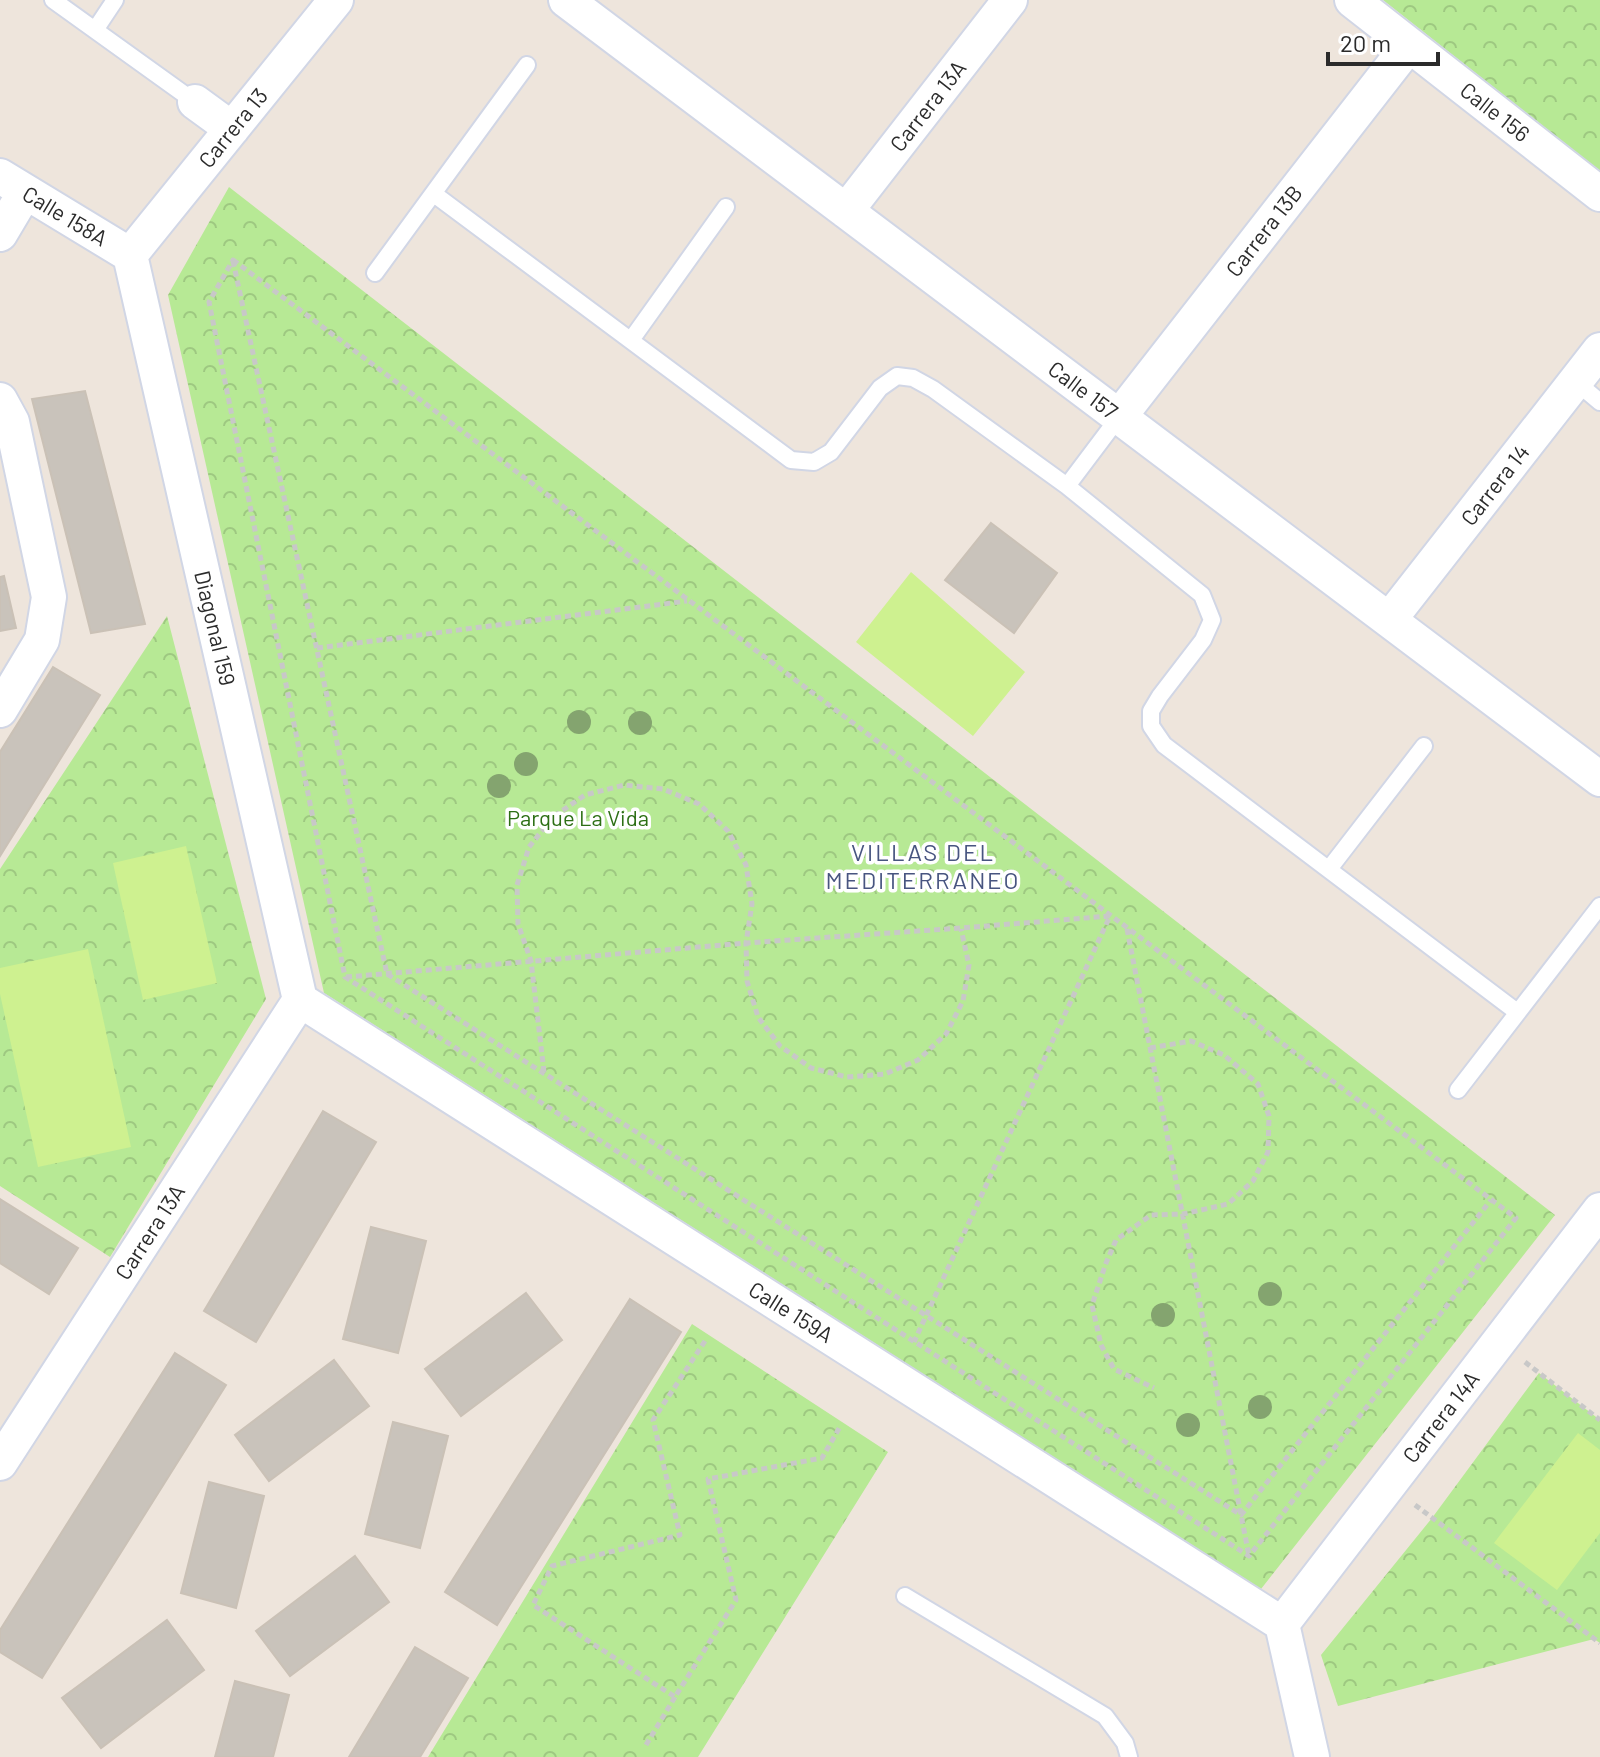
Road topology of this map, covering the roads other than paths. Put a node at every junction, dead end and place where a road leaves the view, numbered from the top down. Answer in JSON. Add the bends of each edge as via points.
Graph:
{"nodes":[{"id":1,"x":53,"y":0,"type":"edge"},
{"id":2,"x":115,"y":0,"type":"edge"},
{"id":3,"x":336,"y":0,"type":"edge"},
{"id":4,"x":566,"y":0,"type":"edge"},
{"id":5,"x":1010,"y":0,"type":"edge"},
{"id":6,"x":1352,"y":0,"type":"edge"},
{"id":7,"x":95,"y":30,"type":"junction"},
{"id":8,"x":1409,"y":45,"type":"junction"},
{"id":9,"x":527,"y":65,"type":"dead end"},
{"id":10,"x":195,"y":102,"type":"joint"},
{"id":11,"x":232,"y":129,"type":"junction"},
{"id":12,"x":13,"y":184,"type":"edge"},
{"id":13,"x":434,"y":194,"type":"junction"},
{"id":14,"x":1600,"y":194,"type":"edge"},
{"id":15,"x":726,"y":207,"type":"dead end"},
{"id":16,"x":846,"y":211,"type":"junction"},
{"id":17,"x":0,"y":234,"type":"edge"},
{"id":18,"x":130,"y":255,"type":"junction"},
{"id":19,"x":375,"y":273,"type":"dead end"},
{"id":20,"x":631,"y":340,"type":"junction"},
{"id":21,"x":1600,"y":350,"type":"edge"},
{"id":22,"x":1588,"y":392,"type":"edge"},
{"id":23,"x":0,"y":400,"type":"edge"},
{"id":24,"x":1119,"y":417,"type":"junction"},
{"id":25,"x":1067,"y":486,"type":"junction"},
{"id":26,"x":1389,"y":620,"type":"junction"},
{"id":27,"x":0,"y":710,"type":"edge"},
{"id":28,"x":1424,"y":746,"type":"dead end"},
{"id":29,"x":1600,"y":779,"type":"edge"},
{"id":30,"x":1329,"y":869,"type":"junction"},
{"id":31,"x":1600,"y":906,"type":"edge"},
{"id":32,"x":300,"y":1000,"type":"junction"},
{"id":33,"x":1517,"y":1012,"type":"junction"},
{"id":34,"x":1458,"y":1090,"type":"dead end"},
{"id":35,"x":1600,"y":1210,"type":"edge"},
{"id":36,"x":0,"y":1462,"type":"edge"},
{"id":37,"x":905,"y":1596,"type":"dead end"},
{"id":38,"x":1282,"y":1624,"type":"junction"},
{"id":39,"x":1129,"y":1757,"type":"edge"},
{"id":40,"x":1312,"y":1757,"type":"edge"}],
"edges":[{"from":1,"to":7,"type":"lane"},
{"from":2,"to":7,"type":"lane"},
{"from":3,"to":11,"type":"street","name":"Carrera 13"},
{"from":4,"to":16,"type":"street","name":"Calle 157"},
{"from":5,"to":16,"type":"street","name":"Carrera 13A"},
{"from":6,"to":8,"type":"street","name":"Calle 156"},
{"from":7,"to":10,"type":"lane"},
{"from":8,"to":14,"type":"street","name":"Calle 156"},
{"from":8,"to":24,"type":"street","name":"Carrera 13B"},
{"from":9,"to":13,"type":"lane"},
{"from":10,"to":11,"type":"street"},
{"from":11,"to":18,"type":"street","name":"Carrera 13"},
{"from":12,"to":17,"type":"street"},
{"from":12,"to":18,"type":"street","name":"Calle 158A"},
{"from":13,"to":19,"type":"lane"},
{"from":13,"to":20,"type":"lane"},
{"from":15,"to":20,"type":"lane"},
{"from":16,"to":24,"type":"street","name":"Calle 157"},
{"from":18,"to":32,"type":"street","name":"Diagonal 159"},
{"from":20,"to":25,"type":"lane","via":[[791,460],[814,462],[831,452],[880,388],[897,376],[933,389]]},
{"from":21,"to":22,"type":"street","name":"Carrera 14"},
{"from":22,"to":26,"type":"street","name":"Carrera 14"},
{"from":23,"to":27,"type":"street","via":[[12,422],[49,597],[42,640]]},
{"from":24,"to":25,"type":"lane"},
{"from":24,"to":26,"type":"street","name":"Calle 157"},
{"from":25,"to":30,"type":"lane","via":[[1202,595],[1212,620],[1151,711],[1157,735],[1181,759]]},
{"from":26,"to":29,"type":"street","name":"Calle 157"},
{"from":28,"to":30,"type":"lane"},
{"from":30,"to":33,"type":"lane"},
{"from":31,"to":33,"type":"lane"},
{"from":32,"to":36,"type":"street","name":"Carrera 13A"},
{"from":32,"to":38,"type":"street","name":"Calle 159A"},
{"from":33,"to":34,"type":"lane"},
{"from":35,"to":38,"type":"street","name":"Carrera 14A"},
{"from":37,"to":39,"type":"lane","via":[[1105,1716]]},
{"from":38,"to":40,"type":"street"}]}
